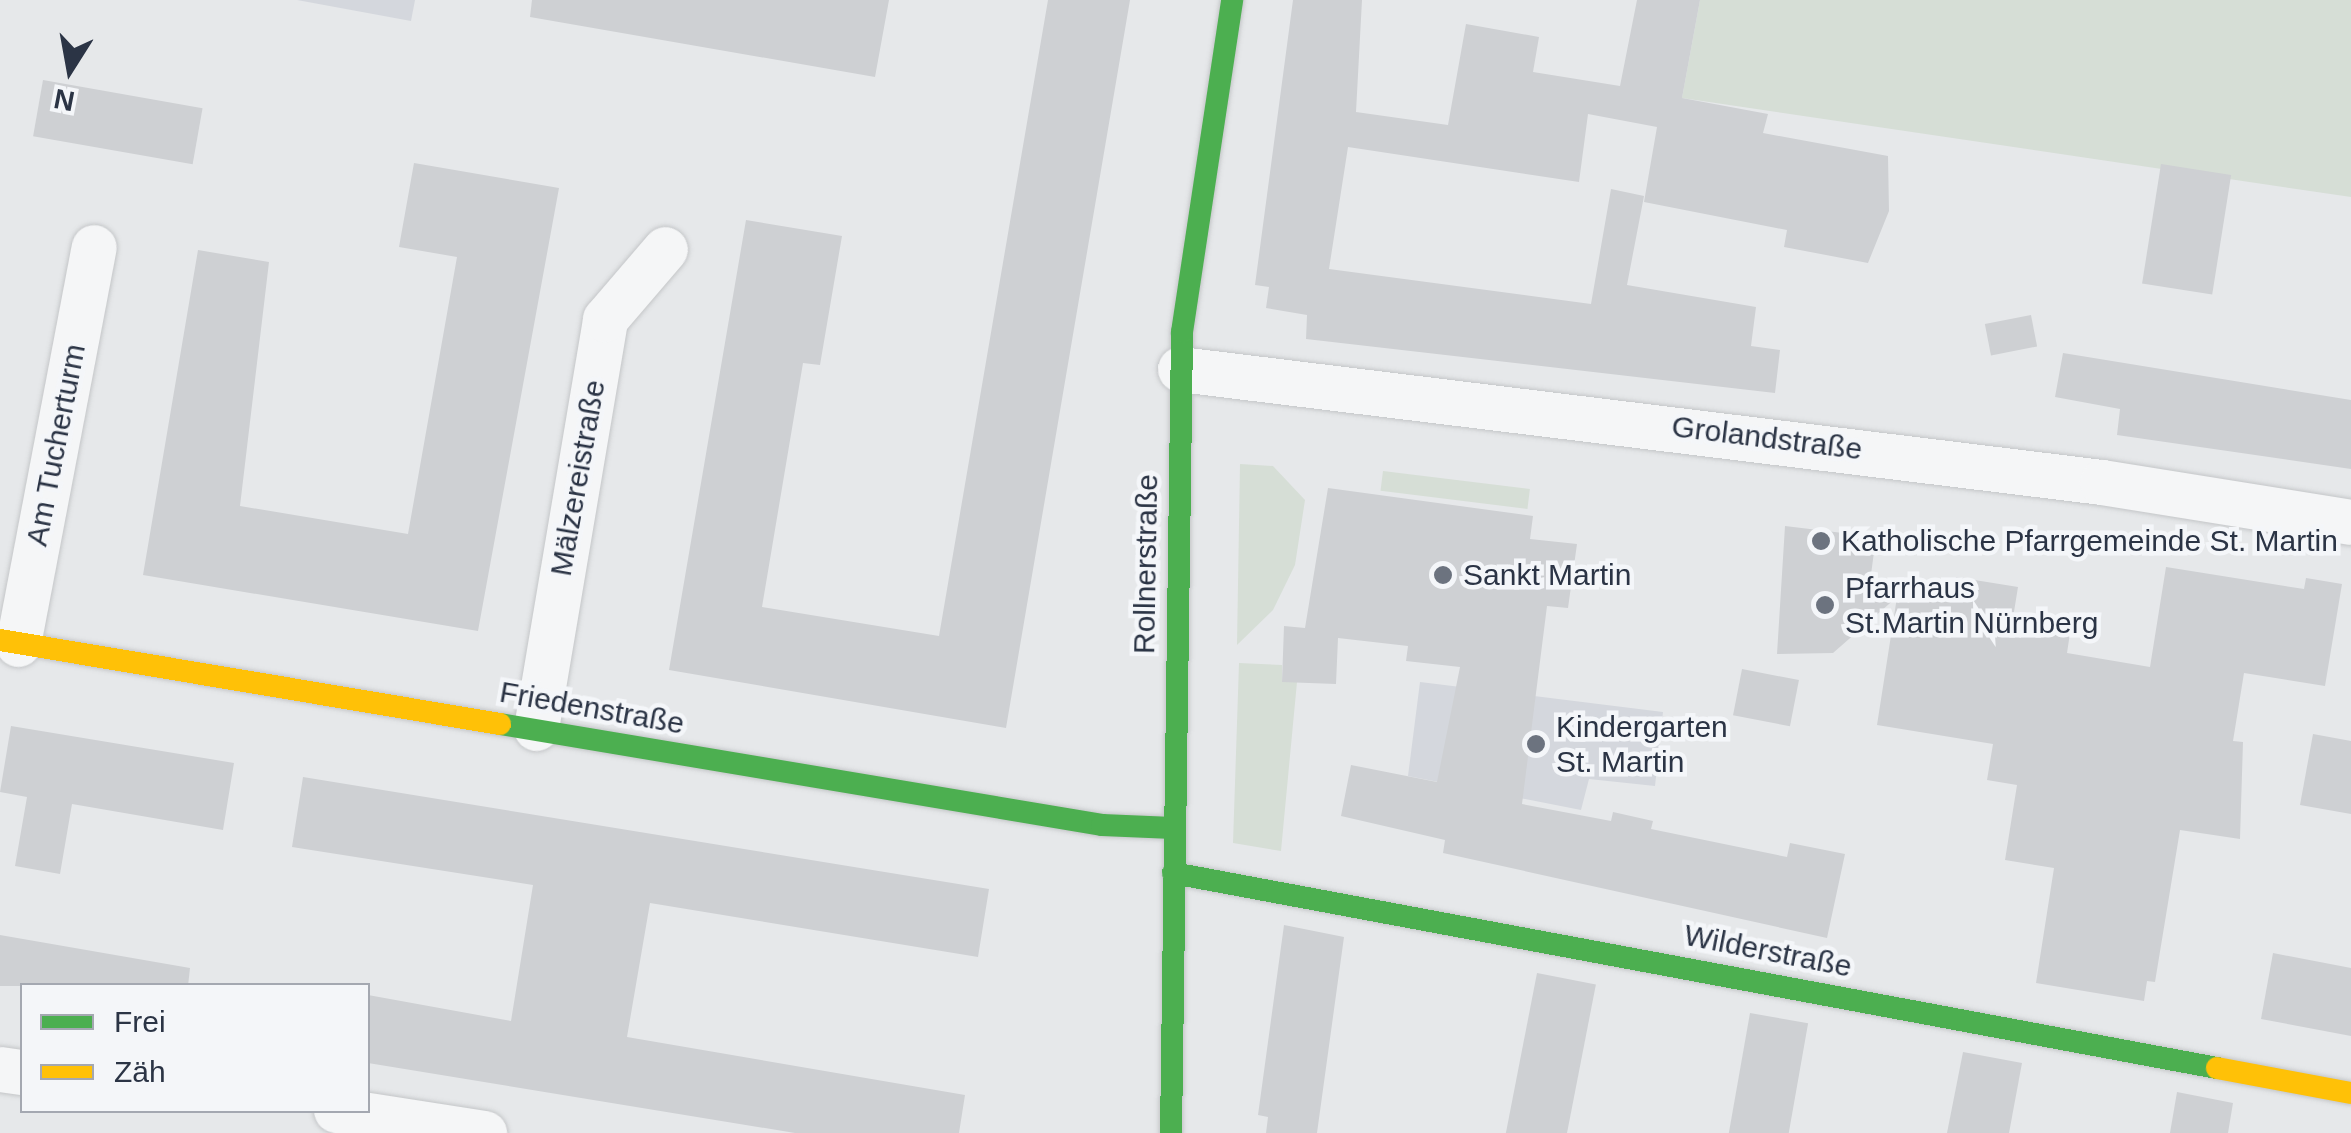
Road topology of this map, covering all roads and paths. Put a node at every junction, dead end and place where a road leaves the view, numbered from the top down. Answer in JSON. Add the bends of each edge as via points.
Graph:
{"nodes":[{"id":1,"x":1232,"y":0,"type":"edge"},
{"id":2,"x":94,"y":247,"type":"dead end"},
{"id":3,"x":666,"y":249,"type":"dead end"},
{"id":4,"x":1180,"y":370,"type":"junction"},
{"id":5,"x":2351,"y":522,"type":"edge"},
{"id":6,"x":9,"y":642,"type":"edge"},
{"id":7,"x":536,"y":728,"type":"junction"},
{"id":8,"x":1174,"y":828,"type":"junction"},
{"id":9,"x":1173,"y":873,"type":"junction"},
{"id":10,"x":2351,"y":1093,"type":"edge"},
{"id":11,"x":355,"y":1113,"type":"edge"},
{"id":12,"x":484,"y":1133,"type":"edge"},
{"id":13,"x":1171,"y":1133,"type":"edge"}],
"edges":[{"from":1,"to":4,"type":"street","name":"Rollnerstraße"},
{"from":2,"to":6,"type":"street","name":"Am Tucherturm"},
{"from":3,"to":7,"type":"street","name":"Mälzereistraße","via":[[606,319]]},
{"from":4,"to":5,"type":"street","name":"Grolandstraße","via":[[2102,482]]},
{"from":4,"to":8,"type":"street","name":"Rollnerstraße"},
{"from":6,"to":7,"type":"street","name":"Friedenstraße"},
{"from":7,"to":8,"type":"street","name":"Friedenstraße","via":[[1102,825]]},
{"from":8,"to":9,"type":"street","name":"Rollnerstraße"},
{"from":9,"to":10,"type":"street","name":"Wilderstraße"},
{"from":9,"to":13,"type":"street","name":"Rollnerstraße"},
{"from":11,"to":12,"type":"street"}]}
